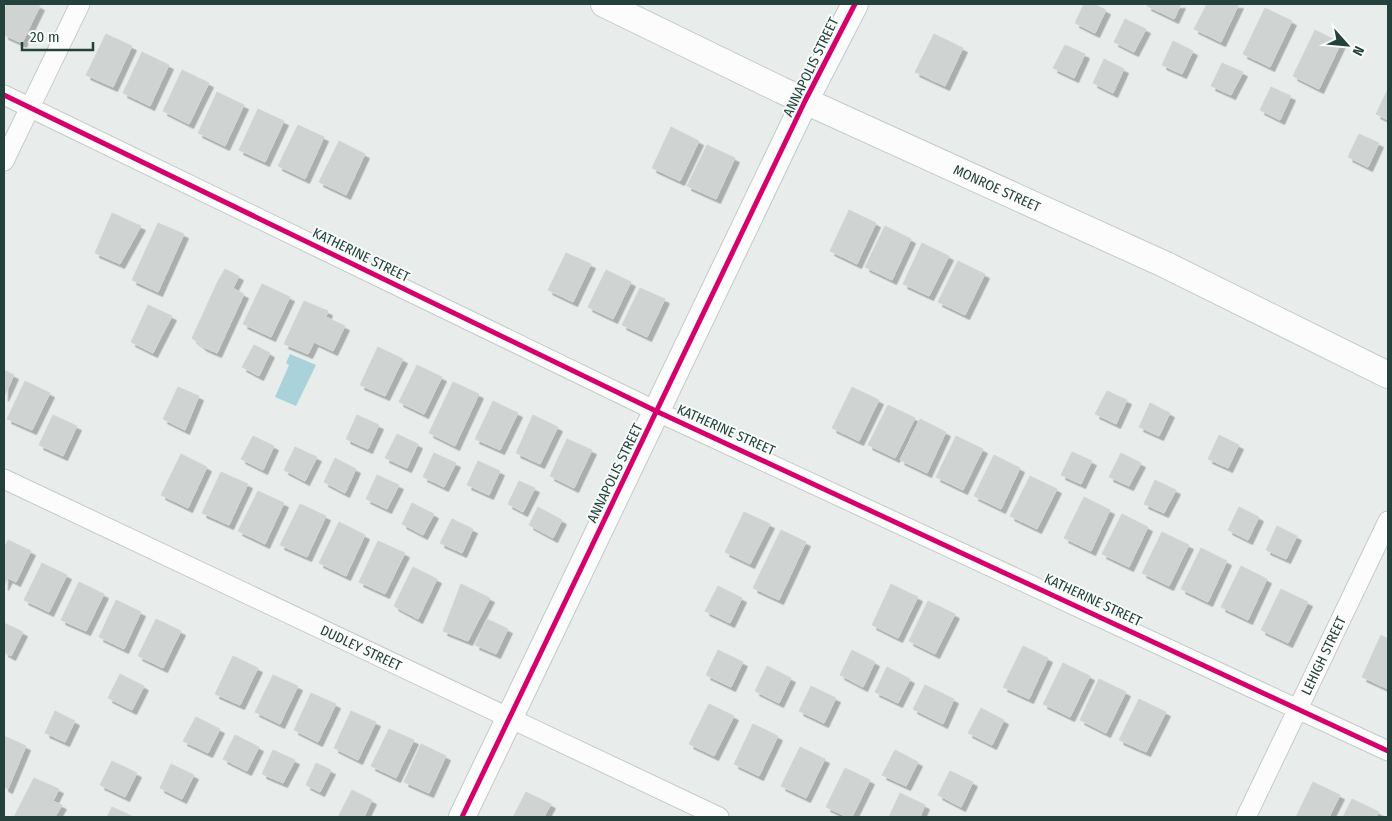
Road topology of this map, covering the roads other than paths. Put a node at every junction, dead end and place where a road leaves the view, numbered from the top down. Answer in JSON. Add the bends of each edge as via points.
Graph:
{"nodes":[{"id":1,"x":80,"y":4,"type":"edge"},
{"id":2,"x":604,"y":4,"type":"edge"},
{"id":3,"x":855,"y":4,"type":"edge"},
{"id":4,"x":4,"y":95,"type":"edge"},
{"id":5,"x":806,"y":101,"type":"junction"},
{"id":6,"x":29,"y":108,"type":"junction"},
{"id":7,"x":4,"y":161,"type":"edge"},
{"id":8,"x":1388,"y":375,"type":"edge"},
{"id":9,"x":658,"y":412,"type":"junction"},
{"id":10,"x":4,"y":479,"type":"edge"},
{"id":11,"x":1388,"y":521,"type":"edge"},
{"id":12,"x":1298,"y":707,"type":"junction"},
{"id":13,"x":510,"y":718,"type":"junction"},
{"id":14,"x":1388,"y":751,"type":"edge"},
{"id":15,"x":462,"y":817,"type":"edge"},
{"id":16,"x":719,"y":817,"type":"edge"},
{"id":17,"x":1246,"y":817,"type":"edge"}],
"edges":[{"from":1,"to":6,"type":"street"},
{"from":2,"to":5,"type":"street","name":"MONROE STREET"},
{"from":3,"to":5,"type":"street","name":"ANNAPOLIS STREET"},
{"from":4,"to":6,"type":"street","name":"KATHERINE STREET"},
{"from":5,"to":8,"type":"street","name":"MONROE STREET","via":[[1166,265]]},
{"from":5,"to":9,"type":"street","name":"ANNAPOLIS STREET"},
{"from":6,"to":7,"type":"street"},
{"from":6,"to":9,"type":"street","name":"KATHERINE STREET"},
{"from":9,"to":12,"type":"street","name":"KATHERINE STREET"},
{"from":9,"to":13,"type":"street","name":"ANNAPOLIS STREET"},
{"from":10,"to":13,"type":"street","name":"DUDLEY STREET"},
{"from":11,"to":12,"type":"street","name":"LEHIGH STREET"},
{"from":12,"to":14,"type":"street","name":"KATHERINE STREET"},
{"from":12,"to":17,"type":"street","name":"LEHIGH STREET"},
{"from":13,"to":15,"type":"street","name":"ANNAPOLIS STREET"},
{"from":13,"to":16,"type":"street","name":"DUDLEY STREET"}]}
